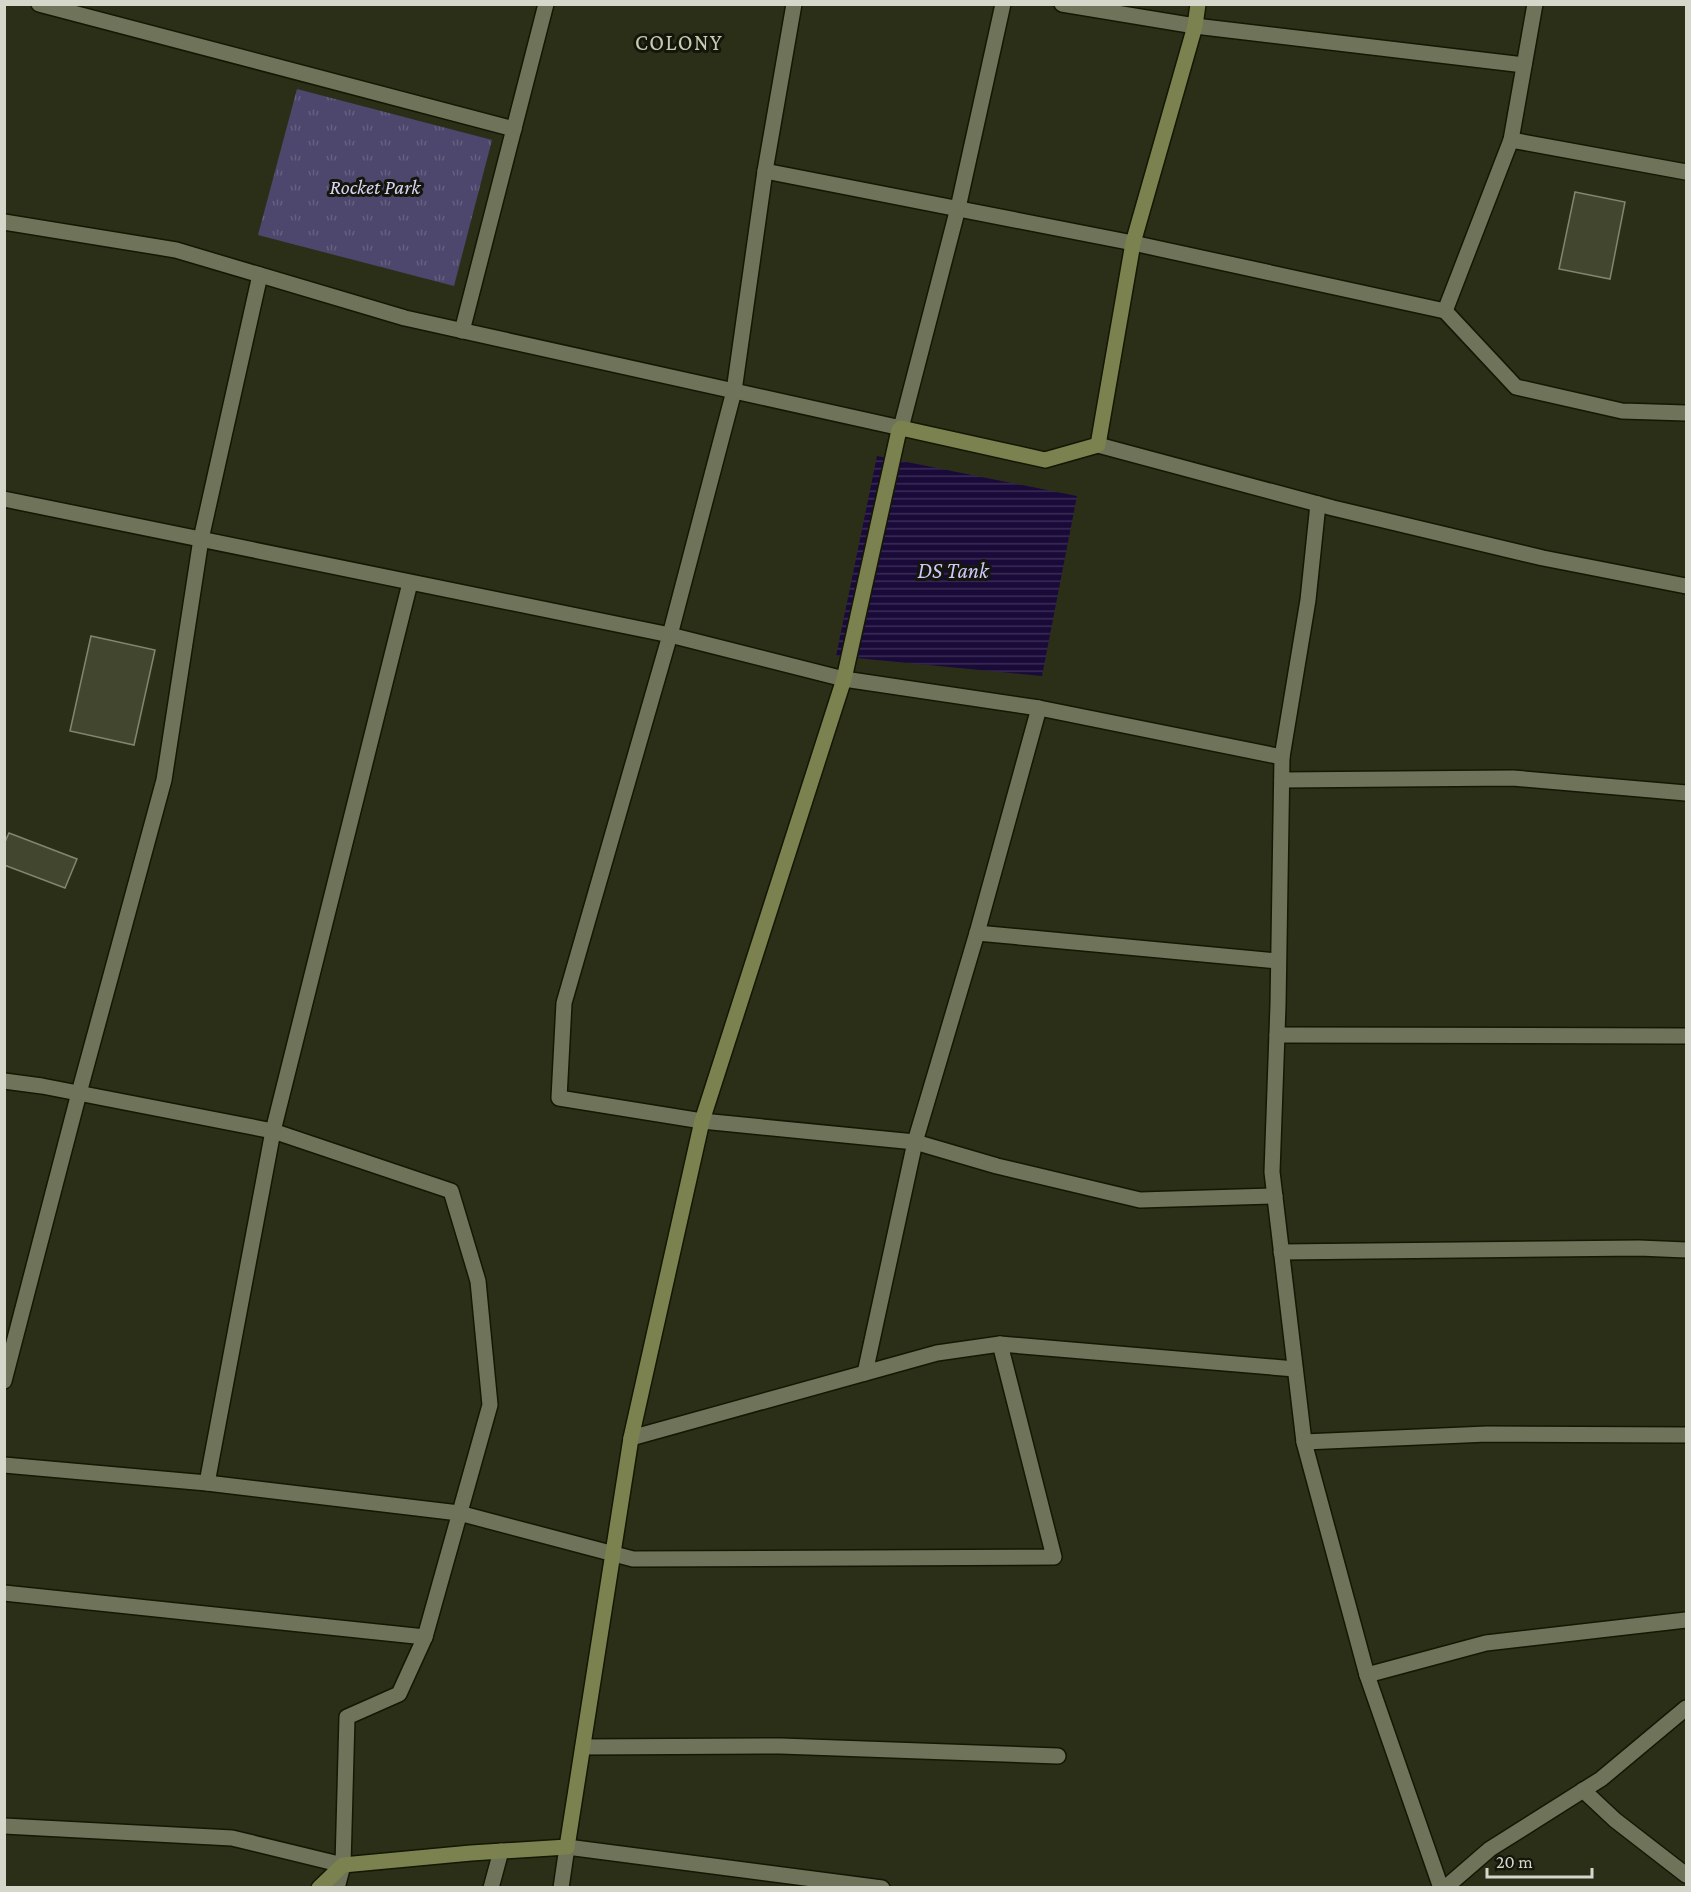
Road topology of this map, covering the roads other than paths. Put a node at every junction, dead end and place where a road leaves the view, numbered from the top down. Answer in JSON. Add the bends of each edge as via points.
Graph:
{"nodes":[{"id":1,"x":39,"y":4,"type":"edge"},
{"id":2,"x":546,"y":4,"type":"edge"},
{"id":3,"x":794,"y":4,"type":"edge"},
{"id":4,"x":1003,"y":4,"type":"edge"},
{"id":5,"x":1062,"y":4,"type":"edge"},
{"id":6,"x":1198,"y":4,"type":"edge"},
{"id":7,"x":1535,"y":4,"type":"edge"},
{"id":8,"x":1195,"y":26,"type":"junction"},
{"id":9,"x":1524,"y":65,"type":"junction"},
{"id":10,"x":514,"y":129,"type":"junction"},
{"id":11,"x":1511,"y":140,"type":"junction"},
{"id":12,"x":765,"y":171,"type":"junction"},
{"id":13,"x":1686,"y":172,"type":"edge"},
{"id":14,"x":958,"y":208,"type":"junction"},
{"id":15,"x":4,"y":222,"type":"edge"},
{"id":16,"x":1133,"y":243,"type":"junction"},
{"id":17,"x":260,"y":275,"type":"junction"},
{"id":18,"x":1445,"y":311,"type":"junction"},
{"id":19,"x":462,"y":331,"type":"junction"},
{"id":20,"x":734,"y":391,"type":"junction"},
{"id":21,"x":1686,"y":413,"type":"edge"},
{"id":22,"x":901,"y":428,"type":"junction"},
{"id":23,"x":1098,"y":445,"type":"junction"},
{"id":24,"x":4,"y":499,"type":"edge"},
{"id":25,"x":1318,"y":504,"type":"junction"},
{"id":26,"x":201,"y":539,"type":"junction"},
{"id":27,"x":411,"y":583,"type":"junction"},
{"id":28,"x":1686,"y":586,"type":"edge"},
{"id":29,"x":670,"y":635,"type":"junction"},
{"id":30,"x":844,"y":679,"type":"junction"},
{"id":31,"x":1039,"y":708,"type":"junction"},
{"id":32,"x":1282,"y":757,"type":"junction"},
{"id":33,"x":1282,"y":780,"type":"junction"},
{"id":34,"x":1686,"y":793,"type":"edge"},
{"id":35,"x":977,"y":933,"type":"junction"},
{"id":36,"x":1278,"y":961,"type":"junction"},
{"id":37,"x":1277,"y":1035,"type":"junction"},
{"id":38,"x":1686,"y":1036,"type":"edge"},
{"id":39,"x":4,"y":1081,"type":"edge"},
{"id":40,"x":79,"y":1093,"type":"junction"},
{"id":41,"x":702,"y":1121,"type":"junction"},
{"id":42,"x":273,"y":1131,"type":"junction"},
{"id":43,"x":915,"y":1142,"type":"junction"},
{"id":44,"x":1275,"y":1196,"type":"junction"},
{"id":45,"x":1686,"y":1250,"type":"edge"},
{"id":46,"x":1281,"y":1252,"type":"junction"},
{"id":47,"x":1000,"y":1344,"type":"junction"},
{"id":48,"x":1295,"y":1369,"type":"junction"},
{"id":49,"x":865,"y":1373,"type":"junction"},
{"id":50,"x":4,"y":1381,"type":"edge"},
{"id":51,"x":1686,"y":1436,"type":"edge"},
{"id":52,"x":631,"y":1438,"type":"junction"},
{"id":53,"x":1304,"y":1442,"type":"junction"},
{"id":54,"x":4,"y":1465,"type":"edge"},
{"id":55,"x":207,"y":1483,"type":"junction"},
{"id":56,"x":459,"y":1513,"type":"junction"},
{"id":57,"x":613,"y":1554,"type":"junction"},
{"id":58,"x":4,"y":1593,"type":"edge"},
{"id":59,"x":1686,"y":1620,"type":"edge"},
{"id":60,"x":425,"y":1637,"type":"junction"},
{"id":61,"x":1367,"y":1675,"type":"junction"},
{"id":62,"x":1686,"y":1708,"type":"edge"},
{"id":63,"x":583,"y":1747,"type":"junction"},
{"id":64,"x":1058,"y":1756,"type":"dead end"},
{"id":65,"x":1583,"y":1790,"type":"junction"},
{"id":66,"x":4,"y":1826,"type":"edge"},
{"id":67,"x":567,"y":1847,"type":"junction"},
{"id":68,"x":501,"y":1851,"type":"junction"},
{"id":69,"x":343,"y":1865,"type":"junction"},
{"id":70,"x":1686,"y":1875,"type":"edge"},
{"id":71,"x":319,"y":1887,"type":"edge"},
{"id":72,"x":337,"y":1887,"type":"edge"},
{"id":73,"x":491,"y":1887,"type":"edge"},
{"id":74,"x":561,"y":1887,"type":"edge"},
{"id":75,"x":882,"y":1887,"type":"edge"},
{"id":76,"x":1441,"y":1887,"type":"edge"},
{"id":77,"x":1446,"y":1887,"type":"edge"}],
"edges":[{"from":1,"to":10,"type":"street"},
{"from":2,"to":10,"type":"street"},
{"from":3,"to":12,"type":"street"},
{"from":4,"to":14,"type":"street"},
{"from":5,"to":8,"type":"street"},
{"from":6,"to":8,"type":"main road"},
{"from":7,"to":9,"type":"street"},
{"from":8,"to":9,"type":"street"},
{"from":8,"to":16,"type":"main road"},
{"from":9,"to":11,"type":"street"},
{"from":10,"to":19,"type":"street"},
{"from":11,"to":13,"type":"street"},
{"from":11,"to":18,"type":"street"},
{"from":12,"to":14,"type":"street"},
{"from":12,"to":20,"type":"street"},
{"from":14,"to":16,"type":"street"},
{"from":14,"to":22,"type":"street"},
{"from":15,"to":17,"type":"street","via":[[176,250]]},
{"from":16,"to":18,"type":"street"},
{"from":16,"to":23,"type":"main road"},
{"from":17,"to":19,"type":"street"},
{"from":17,"to":26,"type":"street"},
{"from":18,"to":21,"type":"street","via":[[1516,387],[1622,411]]},
{"from":19,"to":20,"type":"street"},
{"from":20,"to":22,"type":"street"},
{"from":20,"to":29,"type":"street"},
{"from":22,"to":23,"type":"main road","via":[[1045,460]]},
{"from":22,"to":30,"type":"main road"},
{"from":23,"to":25,"type":"street"},
{"from":24,"to":26,"type":"street"},
{"from":25,"to":28,"type":"street","via":[[1543,558]]},
{"from":25,"to":32,"type":"street","via":[[1308,600]]},
{"from":26,"to":27,"type":"street"},
{"from":26,"to":40,"type":"street","via":[[164,780]]},
{"from":27,"to":29,"type":"street"},
{"from":27,"to":42,"type":"street"},
{"from":29,"to":30,"type":"street"},
{"from":29,"to":41,"type":"street","via":[[564,1003],[559,1098]]},
{"from":30,"to":31,"type":"street"},
{"from":30,"to":41,"type":"main road"},
{"from":31,"to":32,"type":"street"},
{"from":31,"to":35,"type":"street"},
{"from":32,"to":33,"type":"street"},
{"from":33,"to":34,"type":"street","via":[[1513,778]]},
{"from":33,"to":36,"type":"street"},
{"from":35,"to":36,"type":"street"},
{"from":35,"to":43,"type":"street"},
{"from":36,"to":37,"type":"street"},
{"from":37,"to":38,"type":"street"},
{"from":37,"to":44,"type":"street","via":[[1272,1172]]},
{"from":39,"to":40,"type":"street"},
{"from":40,"to":42,"type":"street"},
{"from":40,"to":50,"type":"street"},
{"from":41,"to":43,"type":"street"},
{"from":41,"to":52,"type":"main road"},
{"from":42,"to":55,"type":"street"},
{"from":42,"to":56,"type":"street","via":[[451,1191],[478,1281],[490,1405]]},
{"from":43,"to":44,"type":"street","via":[[1140,1200]]},
{"from":43,"to":49,"type":"street"},
{"from":44,"to":46,"type":"street"},
{"from":45,"to":46,"type":"street"},
{"from":46,"to":48,"type":"street"},
{"from":47,"to":48,"type":"street"},
{"from":47,"to":49,"type":"street","via":[[937,1353]]},
{"from":47,"to":57,"type":"street","via":[[1054,1557],[633,1559]]},
{"from":48,"to":53,"type":"street"},
{"from":49,"to":52,"type":"street"},
{"from":51,"to":53,"type":"street","via":[[1487,1434]]},
{"from":52,"to":57,"type":"main road"},
{"from":53,"to":61,"type":"street"},
{"from":54,"to":55,"type":"street"},
{"from":55,"to":56,"type":"street"},
{"from":56,"to":57,"type":"street"},
{"from":56,"to":60,"type":"street"},
{"from":57,"to":63,"type":"main road"},
{"from":58,"to":60,"type":"street"},
{"from":59,"to":61,"type":"street","via":[[1486,1643]]},
{"from":60,"to":69,"type":"street","via":[[399,1694],[347,1717]]},
{"from":61,"to":76,"type":"street"},
{"from":62,"to":65,"type":"street"},
{"from":63,"to":64,"type":"street","via":[[781,1746]]},
{"from":63,"to":67,"type":"main road"},
{"from":65,"to":70,"type":"street"},
{"from":65,"to":77,"type":"street","via":[[1490,1849]]},
{"from":66,"to":69,"type":"street","via":[[232,1838]]},
{"from":67,"to":68,"type":"main road"},
{"from":67,"to":74,"type":"street"},
{"from":67,"to":75,"type":"street"},
{"from":68,"to":69,"type":"main road"},
{"from":68,"to":73,"type":"street"},
{"from":69,"to":71,"type":"main road"},
{"from":69,"to":72,"type":"street"}]}
